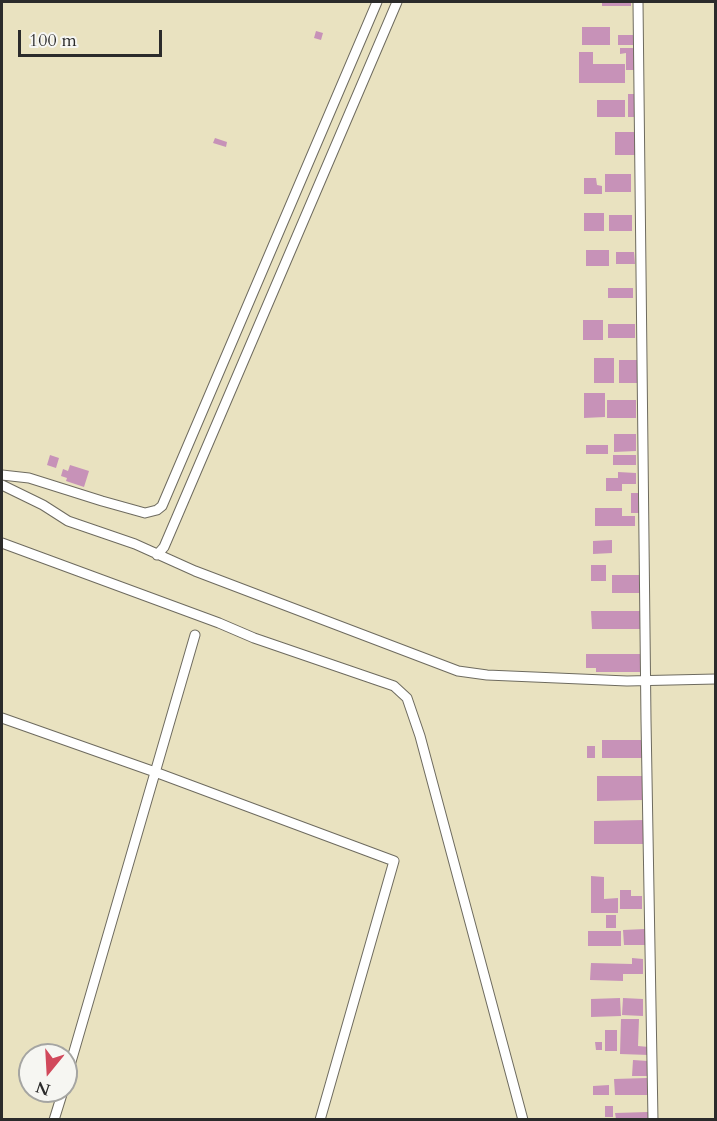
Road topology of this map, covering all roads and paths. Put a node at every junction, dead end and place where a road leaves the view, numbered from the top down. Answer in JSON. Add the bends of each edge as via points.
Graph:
{"nodes":[{"id":1,"x":377,"y":2,"type":"edge"},
{"id":2,"x":397,"y":2,"type":"edge"},
{"id":3,"x":638,"y":2,"type":"edge"},
{"id":4,"x":2,"y":475,"type":"edge"},
{"id":5,"x":2,"y":485,"type":"edge"},
{"id":6,"x":2,"y":543,"type":"edge"},
{"id":7,"x":157,"y":555,"type":"junction"},
{"id":8,"x":195,"y":635,"type":"dead end"},
{"id":9,"x":716,"y":679,"type":"edge"},
{"id":10,"x":646,"y":681,"type":"junction"},
{"id":11,"x":2,"y":718,"type":"edge"},
{"id":12,"x":155,"y":772,"type":"junction"},
{"id":13,"x":76,"y":1043,"type":"edge"},
{"id":14,"x":59,"y":1103,"type":"edge"},
{"id":15,"x":54,"y":1119,"type":"edge"},
{"id":16,"x":320,"y":1119,"type":"edge"},
{"id":17,"x":523,"y":1119,"type":"edge"},
{"id":18,"x":653,"y":1119,"type":"edge"}],
"edges":[{"from":1,"to":4,"type":"street","via":[[162,506],[145,513],[29,478]]},
{"from":2,"to":7,"type":"street","via":[[184,502],[164,548]]},
{"from":3,"to":10,"type":"street"},
{"from":5,"to":7,"type":"street","via":[[68,521]]},
{"from":6,"to":17,"type":"street","via":[[394,686],[407,698]]},
{"from":7,"to":10,"type":"street","via":[[458,671]]},
{"from":8,"to":12,"type":"street"},
{"from":9,"to":10,"type":"street"},
{"from":10,"to":18,"type":"street"},
{"from":11,"to":12,"type":"street"},
{"from":12,"to":13,"type":"street"},
{"from":12,"to":16,"type":"street","via":[[394,861]]},
{"from":14,"to":15,"type":"street"}]}
